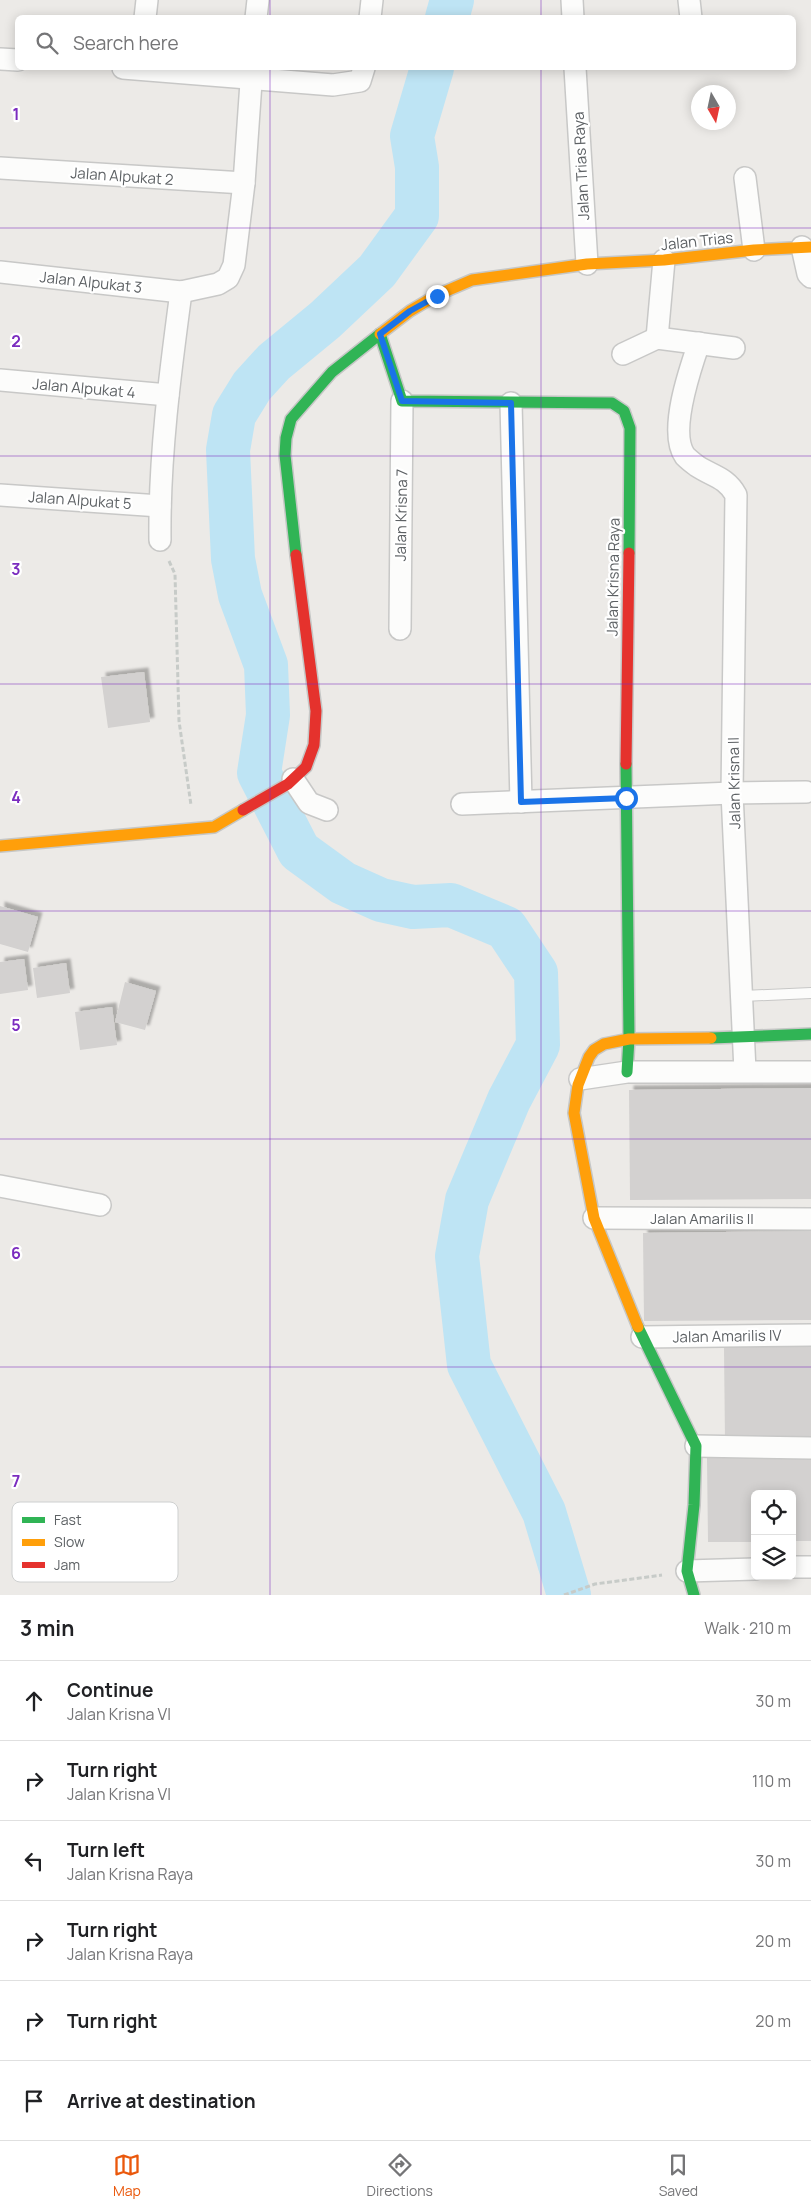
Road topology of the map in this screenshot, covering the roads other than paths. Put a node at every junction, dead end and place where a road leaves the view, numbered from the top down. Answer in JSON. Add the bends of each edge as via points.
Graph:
{"nodes":[{"id":1,"x":147,"y":0,"type":"edge"},
{"id":2,"x":258,"y":0,"type":"edge"},
{"id":3,"x":372,"y":0,"type":"edge"},
{"id":4,"x":572,"y":0,"type":"edge"},
{"id":5,"x":689,"y":0,"type":"edge"},
{"id":6,"x":145,"y":15,"type":"edge"},
{"id":7,"x":256,"y":15,"type":"edge"},
{"id":8,"x":370,"y":15,"type":"edge"},
{"id":9,"x":573,"y":15,"type":"edge"},
{"id":10,"x":691,"y":15,"type":"edge"},
{"id":11,"x":0,"y":59,"type":"edge"},
{"id":12,"x":15,"y":60,"type":"edge"},
{"id":13,"x":192,"y":70,"type":"edge"},
{"id":14,"x":363,"y":70,"type":"edge"},
{"id":15,"x":575,"y":70,"type":"edge"},
{"id":16,"x":251,"y":72,"type":"edge"},
{"id":17,"x":0,"y":168,"type":"edge"},
{"id":18,"x":745,"y":178,"type":"dead end"},
{"id":19,"x":244,"y":183,"type":"junction"},
{"id":20,"x":807,"y":247,"type":"edge"},
{"id":21,"x":754,"y":250,"type":"junction"},
{"id":22,"x":664,"y":260,"type":"junction"},
{"id":23,"x":587,"y":264,"type":"junction"},
{"id":24,"x":0,"y":272,"type":"edge"},
{"id":25,"x":811,"y":277,"type":"edge"},
{"id":26,"x":181,"y":292,"type":"junction"},
{"id":27,"x":380,"y":334,"type":"junction"},
{"id":28,"x":657,"y":338,"type":"junction"},
{"id":29,"x":699,"y":344,"type":"junction"},
{"id":30,"x":734,"y":348,"type":"dead end"},
{"id":31,"x":623,"y":354,"type":"dead end"},
{"id":32,"x":0,"y":380,"type":"edge"},
{"id":33,"x":168,"y":395,"type":"junction"},
{"id":34,"x":402,"y":401,"type":"junction"},
{"id":35,"x":511,"y":403,"type":"junction"},
{"id":36,"x":0,"y":495,"type":"edge"},
{"id":37,"x":160,"y":506,"type":"junction"},
{"id":38,"x":160,"y":540,"type":"road end"},
{"id":39,"x":400,"y":629,"type":"dead end"},
{"id":40,"x":290,"y":781,"type":"junction"},
{"id":41,"x":806,"y":792,"type":"dead end"},
{"id":42,"x":732,"y":793,"type":"junction"},
{"id":43,"x":626,"y":798,"type":"junction"},
{"id":44,"x":521,"y":802,"type":"junction"},
{"id":45,"x":462,"y":804,"type":"dead end"},
{"id":46,"x":326,"y":810,"type":"dead end"},
{"id":47,"x":0,"y":846,"type":"edge"},
{"id":48,"x":811,"y":993,"type":"edge"},
{"id":49,"x":743,"y":996,"type":"junction"},
{"id":50,"x":811,"y":1034,"type":"edge"},
{"id":51,"x":745,"y":1037,"type":"junction"},
{"id":52,"x":629,"y":1039,"type":"junction"},
{"id":53,"x":746,"y":1071,"type":"junction"},
{"id":54,"x":627,"y":1072,"type":"junction"},
{"id":55,"x":811,"y":1072,"type":"edge"},
{"id":56,"x":580,"y":1079,"type":"junction"},
{"id":57,"x":0,"y":1186,"type":"edge"},
{"id":58,"x":100,"y":1205,"type":"dead end"},
{"id":59,"x":594,"y":1218,"type":"junction"},
{"id":60,"x":811,"y":1219,"type":"edge"},
{"id":61,"x":811,"y":1335,"type":"edge"},
{"id":62,"x":642,"y":1337,"type":"junction"},
{"id":63,"x":696,"y":1446,"type":"junction"},
{"id":64,"x":811,"y":1448,"type":"edge"},
{"id":65,"x":796,"y":1567,"type":"edge"},
{"id":66,"x":811,"y":1567,"type":"edge"},
{"id":67,"x":751,"y":1568,"type":"edge"},
{"id":68,"x":687,"y":1571,"type":"junction"},
{"id":69,"x":694,"y":1595,"type":"edge"}],
"edges":[{"from":1,"to":6,"type":"street"},
{"from":2,"to":7,"type":"street"},
{"from":3,"to":8,"type":"street"},
{"from":4,"to":9,"type":"street"},
{"from":5,"to":10,"type":"street"},
{"from":11,"to":12,"type":"street"},
{"from":13,"to":16,"type":"street"},
{"from":14,"to":16,"type":"street","via":[[360,81],[333,85]]},
{"from":15,"to":23,"type":"street","name":"Jalan Trias Raya"},
{"from":16,"to":19,"type":"street","name":"Jalan Alpukat 3"},
{"from":17,"to":19,"type":"street","name":"Jalan Alpukat 2"},
{"from":18,"to":21,"type":"street"},
{"from":19,"to":26,"type":"street","name":"Jalan Alpukat 3","via":[[234,265],[228,278],[218,284]]},
{"from":20,"to":21,"type":"street","name":"Jalan Trias"},
{"from":20,"to":25,"type":"street","via":[[808,274]]},
{"from":21,"to":22,"type":"street","name":"Jalan Trias"},
{"from":22,"to":23,"type":"street","name":"Jalan Trias"},
{"from":22,"to":28,"type":"street"},
{"from":23,"to":27,"type":"street","name":"Jalan Trias","via":[[472,280],[410,311]]},
{"from":24,"to":26,"type":"street","name":"Jalan Alpukat 3"},
{"from":26,"to":33,"type":"street"},
{"from":27,"to":34,"type":"street"},
{"from":27,"to":40,"type":"street","name":"Jalan Trias","via":[[332,372],[310,395],[291,419],[286,438],[285,455],[316,711],[314,745],[306,767]]},
{"from":28,"to":29,"type":"street"},
{"from":28,"to":31,"type":"street"},
{"from":29,"to":30,"type":"street"},
{"from":29,"to":42,"type":"street","name":"Jalan Krisna II","via":[[684,395],[679,422],[680,440],[685,455],[730,485],[736,495]]},
{"from":32,"to":33,"type":"street","name":"Jalan Alpukat 4"},
{"from":33,"to":37,"type":"street"},
{"from":34,"to":35,"type":"street","name":"Jalan Krisna Raya"},
{"from":34,"to":39,"type":"street","name":"Jalan Krisna 7"},
{"from":35,"to":43,"type":"street","name":"Jalan Krisna Raya","via":[[612,403],[624,411],[630,428]]},
{"from":35,"to":44,"type":"street"},
{"from":36,"to":37,"type":"street","name":"Jalan Alpukat 5"},
{"from":37,"to":38,"type":"street"},
{"from":40,"to":46,"type":"street","via":[[309,803]]},
{"from":40,"to":47,"type":"street","name":"Jalan Trias","via":[[214,827]]},
{"from":41,"to":42,"type":"street"},
{"from":42,"to":43,"type":"street"},
{"from":42,"to":49,"type":"street","name":"Jalan Krisna II"},
{"from":43,"to":44,"type":"street"},
{"from":43,"to":52,"type":"street","name":"Jalan Krisna Raya"},
{"from":44,"to":45,"type":"street"},
{"from":48,"to":49,"type":"lane"},
{"from":49,"to":51,"type":"street","name":"Jalan Krisna II"},
{"from":50,"to":51,"type":"street"},
{"from":51,"to":52,"type":"street"},
{"from":51,"to":53,"type":"street","name":"Jalan Krisna II"},
{"from":52,"to":54,"type":"street","name":"Jalan Krisna Raya"},
{"from":52,"to":56,"type":"street","via":[[600,1046],[590,1054]]},
{"from":53,"to":54,"type":"street"},
{"from":53,"to":55,"type":"street"},
{"from":54,"to":56,"type":"street"},
{"from":56,"to":59,"type":"street","via":[[574,1097],[574,1113]]},
{"from":57,"to":58,"type":"street"},
{"from":59,"to":60,"type":"street","name":"Jalan Amarilis II"},
{"from":59,"to":62,"type":"street"},
{"from":61,"to":62,"type":"street","name":"Jalan Amarilis IV"},
{"from":62,"to":63,"type":"street"},
{"from":63,"to":64,"type":"street"},
{"from":63,"to":68,"type":"street"},
{"from":65,"to":66,"type":"street"},
{"from":67,"to":68,"type":"street"},
{"from":68,"to":69,"type":"street"}]}
